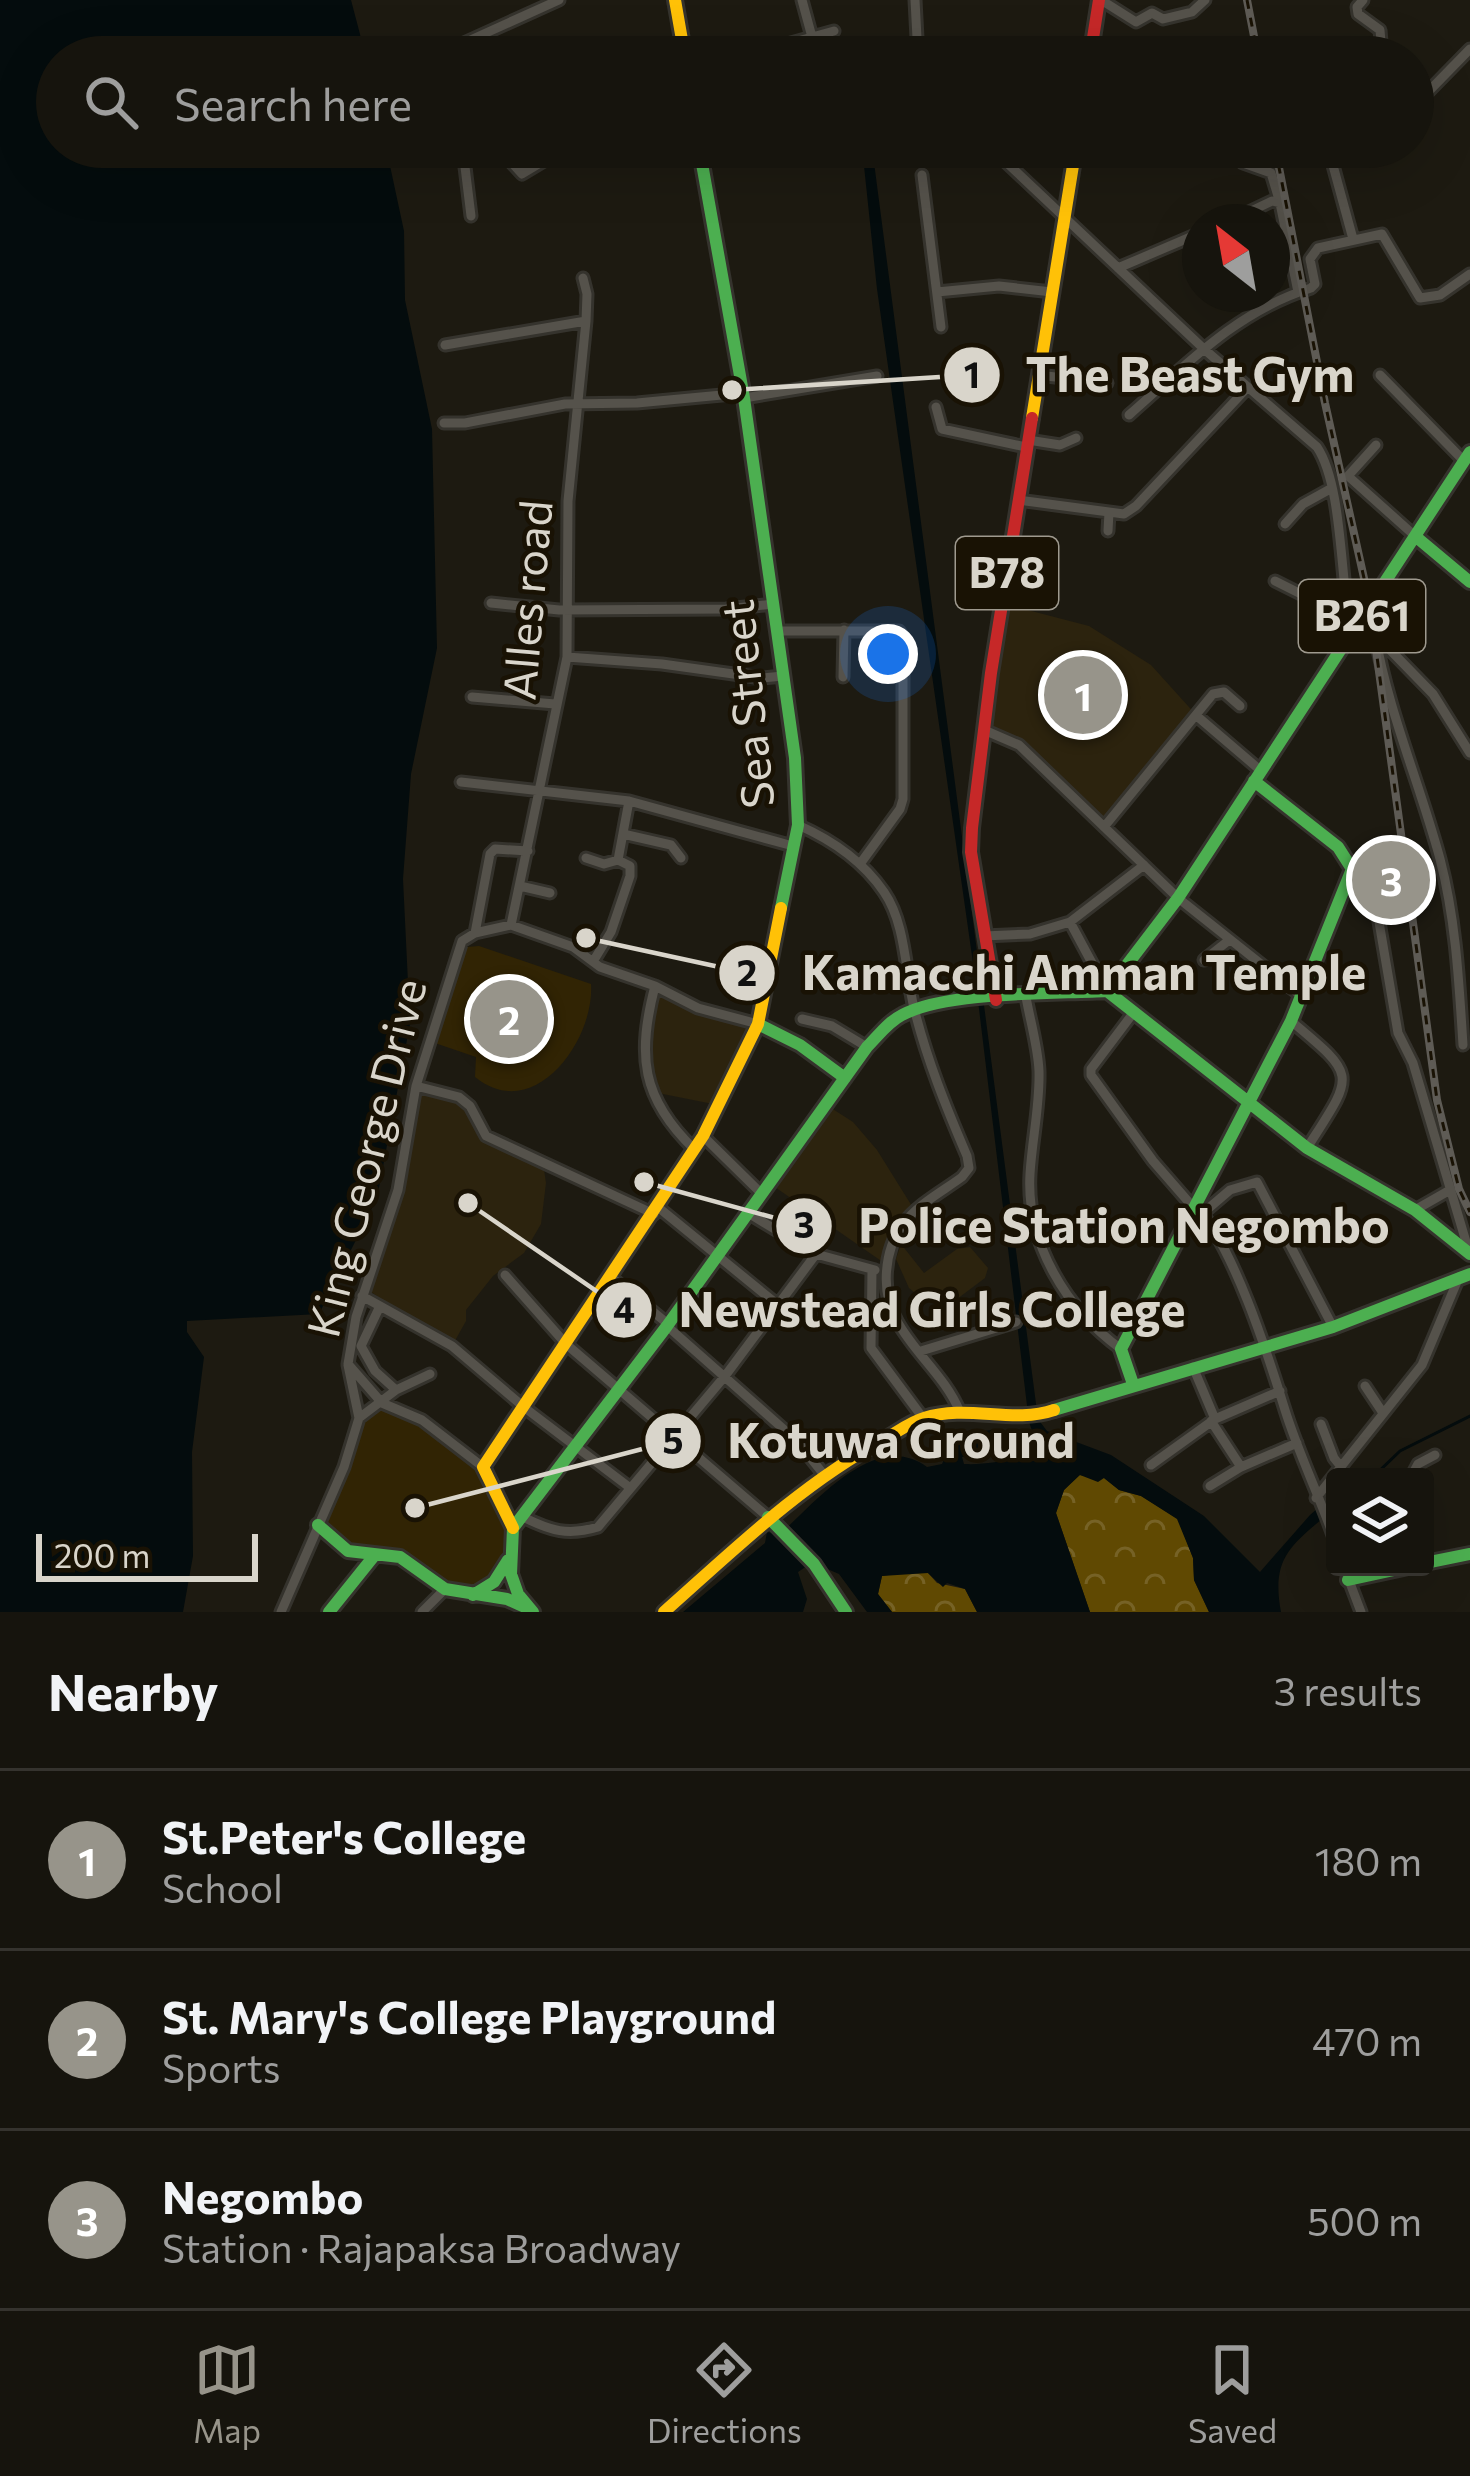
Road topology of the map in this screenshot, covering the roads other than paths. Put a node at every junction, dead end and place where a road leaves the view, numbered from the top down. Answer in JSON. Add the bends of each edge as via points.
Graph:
{"nodes":[{"id":1,"x":559,"y":0,"type":"edge"},
{"id":2,"x":675,"y":0,"type":"edge"},
{"id":3,"x":802,"y":0,"type":"edge"},
{"id":4,"x":915,"y":0,"type":"edge"},
{"id":5,"x":1100,"y":0,"type":"edge"},
{"id":6,"x":1205,"y":0,"type":"edge"},
{"id":7,"x":1363,"y":0,"type":"edge"},
{"id":8,"x":834,"y":31,"type":"dead end"},
{"id":9,"x":479,"y":36,"type":"edge"},
{"id":10,"x":681,"y":36,"type":"edge"},
{"id":11,"x":812,"y":36,"type":"edge"},
{"id":12,"x":816,"y":36,"type":"edge"},
{"id":13,"x":917,"y":36,"type":"edge"},
{"id":14,"x":1094,"y":36,"type":"edge"},
{"id":15,"x":1380,"y":36,"type":"edge"},
{"id":16,"x":1470,"y":49,"type":"edge"},
{"id":17,"x":1434,"y":86,"type":"edge"},
{"id":18,"x":465,"y":168,"type":"edge"},
{"id":19,"x":703,"y":168,"type":"edge"},
{"id":20,"x":1012,"y":168,"type":"edge"},
{"id":21,"x":1073,"y":168,"type":"edge"},
{"id":22,"x":1257,"y":168,"type":"edge"},
{"id":23,"x":1334,"y":168,"type":"edge"},
{"id":24,"x":922,"y":175,"type":"dead end"},
{"id":25,"x":1280,"y":203,"type":"junction"},
{"id":26,"x":1266,"y":204,"type":"edge"},
{"id":27,"x":471,"y":216,"type":"dead end"},
{"id":28,"x":1065,"y":217,"type":"junction"},
{"id":29,"x":1353,"y":239,"type":"junction"},
{"id":30,"x":1182,"y":241,"type":"edge"},
{"id":31,"x":1118,"y":268,"type":"junction"},
{"id":32,"x":1470,"y":274,"type":"edge"},
{"id":33,"x":583,"y":278,"type":"dead end"},
{"id":34,"x":937,"y":292,"type":"junction"},
{"id":35,"x":1052,"y":292,"type":"junction"},
{"id":36,"x":1298,"y":292,"type":"junction"},
{"id":37,"x":586,"y":321,"type":"junction"},
{"id":38,"x":941,"y":327,"type":"dead end"},
{"id":39,"x":445,"y":345,"type":"dead end"},
{"id":40,"x":1204,"y":349,"type":"junction"},
{"id":41,"x":1038,"y":374,"type":"junction"},
{"id":42,"x":1380,"y":374,"type":"dead end"},
{"id":43,"x":877,"y":376,"type":"dead end"},
{"id":44,"x":1107,"y":383,"type":"dead end"},
{"id":45,"x":1248,"y":387,"type":"junction"},
{"id":46,"x":743,"y":395,"type":"junction"},
{"id":47,"x":580,"y":405,"type":"junction"},
{"id":48,"x":936,"y":407,"type":"dead end"},
{"id":49,"x":1130,"y":415,"type":"dead end"},
{"id":50,"x":444,"y":423,"type":"dead end"},
{"id":51,"x":1076,"y":437,"type":"dead end"},
{"id":52,"x":1027,"y":443,"type":"junction"},
{"id":53,"x":1376,"y":446,"type":"dead end"},
{"id":54,"x":1467,"y":457,"type":"edge"},
{"id":55,"x":1331,"y":488,"type":"junction"},
{"id":56,"x":1018,"y":500,"type":"junction"},
{"id":57,"x":1109,"y":512,"type":"junction"},
{"id":58,"x":1285,"y":524,"type":"dead end"},
{"id":59,"x":1108,"y":531,"type":"dead end"},
{"id":60,"x":1415,"y":536,"type":"junction"},
{"id":61,"x":1275,"y":581,"type":"dead end"},
{"id":62,"x":1470,"y":582,"type":"edge"},
{"id":63,"x":491,"y":603,"type":"dead end"},
{"id":64,"x":774,"y":604,"type":"junction"},
{"id":65,"x":566,"y":607,"type":"junction"},
{"id":66,"x":1353,"y":622,"type":"junction"},
{"id":67,"x":844,"y":630,"type":"junction"},
{"id":68,"x":778,"y":631,"type":"junction"},
{"id":69,"x":1376,"y":634,"type":"junction"},
{"id":70,"x":566,"y":657,"type":"junction"},
{"id":71,"x":783,"y":676,"type":"junction"},
{"id":72,"x":843,"y":677,"type":"dead end"},
{"id":73,"x":472,"y":697,"type":"dead end"},
{"id":74,"x":555,"y":704,"type":"junction"},
{"id":75,"x":1240,"y":706,"type":"dead end"},
{"id":76,"x":1198,"y":717,"type":"junction"},
{"id":77,"x":983,"y":729,"type":"junction"},
{"id":78,"x":1469,"y":747,"type":"edge"},
{"id":79,"x":1257,"y":775,"type":"junction"},
{"id":80,"x":461,"y":782,"type":"dead end"},
{"id":81,"x":539,"y":790,"type":"junction"},
{"id":82,"x":628,"y":801,"type":"junction"},
{"id":83,"x":798,"y":825,"type":"junction"},
{"id":84,"x":1104,"y":827,"type":"junction"},
{"id":85,"x":623,"y":834,"type":"junction"},
{"id":86,"x":793,"y":846,"type":"junction"},
{"id":87,"x":528,"y":851,"type":"junction"},
{"id":88,"x":586,"y":858,"type":"dead end"},
{"id":89,"x":681,"y":858,"type":"dead end"},
{"id":90,"x":619,"y":860,"type":"junction"},
{"id":91,"x":860,"y":864,"type":"junction"},
{"id":92,"x":1144,"y":865,"type":"junction"},
{"id":93,"x":1352,"y":869,"type":"junction"},
{"id":94,"x":520,"y":886,"type":"junction"},
{"id":95,"x":550,"y":893,"type":"dead end"},
{"id":96,"x":1178,"y":898,"type":"junction"},
{"id":97,"x":1070,"y":922,"type":"junction"},
{"id":98,"x":511,"y":925,"type":"junction"},
{"id":99,"x":475,"y":933,"type":"junction"},
{"id":100,"x":984,"y":936,"type":"junction"},
{"id":101,"x":1228,"y":941,"type":"junction"},
{"id":102,"x":594,"y":960,"type":"junction"},
{"id":103,"x":1204,"y":960,"type":"dead end"},
{"id":104,"x":656,"y":986,"type":"junction"},
{"id":105,"x":1107,"y":991,"type":"junction"},
{"id":106,"x":1300,"y":994,"type":"junction"},
{"id":107,"x":1026,"y":997,"type":"junction"},
{"id":108,"x":996,"y":1000,"type":"junction"},
{"id":109,"x":915,"y":1010,"type":"junction"},
{"id":110,"x":1134,"y":1012,"type":"junction"},
{"id":111,"x":802,"y":1018,"type":"dead end"},
{"id":112,"x":1291,"y":1021,"type":"junction"},
{"id":113,"x":758,"y":1024,"type":"junction"},
{"id":114,"x":1463,"y":1045,"type":"dead end"},
{"id":115,"x":867,"y":1047,"type":"junction"},
{"id":116,"x":845,"y":1078,"type":"junction"},
{"id":117,"x":416,"y":1086,"type":"junction"},
{"id":118,"x":1251,"y":1105,"type":"junction"},
{"id":119,"x":699,"y":1143,"type":"junction"},
{"id":120,"x":1307,"y":1148,"type":"junction"},
{"id":121,"x":1450,"y":1190,"type":"junction"},
{"id":122,"x":762,"y":1194,"type":"junction"},
{"id":123,"x":1197,"y":1208,"type":"junction"},
{"id":124,"x":1415,"y":1210,"type":"junction"},
{"id":125,"x":657,"y":1211,"type":"junction"},
{"id":126,"x":748,"y":1214,"type":"junction"},
{"id":127,"x":1470,"y":1253,"type":"edge"},
{"id":128,"x":816,"y":1254,"type":"junction"},
{"id":129,"x":718,"y":1256,"type":"junction"},
{"id":130,"x":872,"y":1270,"type":"junction"},
{"id":131,"x":505,"y":1275,"type":"dead end"},
{"id":132,"x":1464,"y":1275,"type":"edge"},
{"id":133,"x":886,"y":1276,"type":"junction"},
{"id":134,"x":611,"y":1277,"type":"junction"},
{"id":135,"x":362,"y":1296,"type":"junction"},
{"id":136,"x":778,"y":1305,"type":"junction"},
{"id":137,"x":380,"y":1306,"type":"junction"},
{"id":138,"x":1016,"y":1322,"type":"dead end"},
{"id":139,"x":668,"y":1325,"type":"junction"},
{"id":140,"x":1333,"y":1327,"type":"junction"},
{"id":141,"x":566,"y":1344,"type":"junction"},
{"id":142,"x":1121,"y":1348,"type":"junction"},
{"id":143,"x":1267,"y":1348,"type":"junction"},
{"id":144,"x":921,"y":1351,"type":"junction"},
{"id":145,"x":348,"y":1364,"type":"junction"},
{"id":146,"x":1193,"y":1367,"type":"junction"},
{"id":147,"x":430,"y":1374,"type":"dead end"},
{"id":148,"x":725,"y":1376,"type":"junction"},
{"id":149,"x":1132,"y":1384,"type":"junction"},
{"id":150,"x":1365,"y":1386,"type":"dead end"},
{"id":151,"x":619,"y":1388,"type":"junction"},
{"id":152,"x":396,"y":1390,"type":"junction"},
{"id":153,"x":1280,"y":1391,"type":"junction"},
{"id":154,"x":382,"y":1403,"type":"junction"},
{"id":155,"x":525,"y":1408,"type":"junction"},
{"id":156,"x":960,"y":1412,"type":"junction"},
{"id":157,"x":1383,"y":1413,"type":"junction"},
{"id":158,"x":358,"y":1418,"type":"junction"},
{"id":159,"x":923,"y":1418,"type":"junction"},
{"id":160,"x":1213,"y":1420,"type":"junction"},
{"id":161,"x":1322,"y":1424,"type":"dead end"},
{"id":162,"x":673,"y":1436,"type":"junction"},
{"id":163,"x":1298,"y":1443,"type":"junction"},
{"id":164,"x":576,"y":1448,"type":"junction"},
{"id":165,"x":1435,"y":1455,"type":"dead end"},
{"id":166,"x":1150,"y":1465,"type":"dead end"},
{"id":167,"x":484,"y":1467,"type":"junction"},
{"id":168,"x":1241,"y":1467,"type":"junction"},
{"id":169,"x":1342,"y":1468,"type":"joint"},
{"id":170,"x":1416,"y":1468,"type":"edge"},
{"id":171,"x":824,"y":1476,"type":"junction"},
{"id":172,"x":1210,"y":1486,"type":"dead end"},
{"id":173,"x":629,"y":1487,"type":"junction"},
{"id":174,"x":1326,"y":1490,"type":"edge"},
{"id":175,"x":500,"y":1496,"type":"junction"},
{"id":176,"x":1317,"y":1502,"type":"junction"},
{"id":177,"x":534,"y":1503,"type":"junction"},
{"id":178,"x":768,"y":1517,"type":"junction"},
{"id":179,"x":1326,"y":1518,"type":"edge"},
{"id":180,"x":518,"y":1523,"type":"junction"},
{"id":181,"x":318,"y":1525,"type":"junction"},
{"id":182,"x":1470,"y":1554,"type":"edge"},
{"id":183,"x":374,"y":1556,"type":"junction"},
{"id":184,"x":508,"y":1560,"type":"junction"},
{"id":185,"x":1434,"y":1561,"type":"edge"},
{"id":186,"x":1347,"y":1576,"type":"edge"},
{"id":187,"x":445,"y":1589,"type":"junction"},
{"id":188,"x":472,"y":1596,"type":"junction"},
{"id":189,"x":531,"y":1610,"type":"edge"},
{"id":190,"x":281,"y":1612,"type":"edge"},
{"id":191,"x":329,"y":1612,"type":"edge"},
{"id":192,"x":422,"y":1612,"type":"edge"},
{"id":193,"x":664,"y":1612,"type":"edge"},
{"id":194,"x":846,"y":1612,"type":"edge"},
{"id":195,"x":1360,"y":1612,"type":"edge"}],
"edges":[{"from":1,"to":9,"type":"street"},
{"from":2,"to":10,"type":"main road"},
{"from":3,"to":11,"type":"street"},
{"from":4,"to":13,"type":"street"},
{"from":5,"to":6,"type":"street","via":[[1136,22],[1152,13],[1163,19],[1192,12]]},
{"from":5,"to":14,"type":"main road"},
{"from":7,"to":15,"type":"street","via":[[1358,14]]},
{"from":8,"to":12,"type":"street"},
{"from":16,"to":17,"type":"street"},
{"from":18,"to":27,"type":"street"},
{"from":19,"to":46,"type":"main road","name":"Sea Street"},
{"from":20,"to":28,"type":"street"},
{"from":21,"to":28,"type":"main road","number":"B78"},
{"from":22,"to":25,"type":"street","via":[[1271,172]]},
{"from":23,"to":29,"type":"street"},
{"from":24,"to":34,"type":"street"},
{"from":25,"to":26,"type":"street"},
{"from":25,"to":36,"type":"street"},
{"from":28,"to":31,"type":"street"},
{"from":28,"to":35,"type":"main road","number":"B78"},
{"from":29,"to":32,"type":"street","via":[[1382,234],[1420,298]]},
{"from":29,"to":36,"type":"street","via":[[1312,252],[1315,284]]},
{"from":30,"to":31,"type":"street"},
{"from":31,"to":40,"type":"street"},
{"from":33,"to":37,"type":"street","name":"Alles road"},
{"from":34,"to":35,"type":"street"},
{"from":34,"to":38,"type":"street"},
{"from":35,"to":41,"type":"main road","number":"B78"},
{"from":36,"to":40,"type":"street","via":[[1228,327]]},
{"from":37,"to":39,"type":"street"},
{"from":37,"to":47,"type":"street","name":"Alles road"},
{"from":40,"to":45,"type":"street"},
{"from":40,"to":49,"type":"street"},
{"from":41,"to":44,"type":"street"},
{"from":41,"to":52,"type":"main road","number":"B78"},
{"from":42,"to":54,"type":"street"},
{"from":43,"to":46,"type":"street"},
{"from":45,"to":55,"type":"street","via":[[1317,447]]},
{"from":45,"to":57,"type":"street","via":[[1136,506]]},
{"from":46,"to":47,"type":"street"},
{"from":46,"to":64,"type":"main road","name":"Sea Street"},
{"from":47,"to":50,"type":"street"},
{"from":47,"to":65,"type":"street","name":"Alles road"},
{"from":48,"to":52,"type":"street","via":[[942,429]]},
{"from":51,"to":52,"type":"street"},
{"from":52,"to":56,"type":"main road","number":"B78"},
{"from":53,"to":60,"type":"street","via":[[1348,476]]},
{"from":54,"to":60,"type":"main road","number":"B261"},
{"from":55,"to":58,"type":"street"},
{"from":55,"to":66,"type":"street"},
{"from":56,"to":57,"type":"street"},
{"from":56,"to":77,"type":"main road","number":"B78"},
{"from":57,"to":59,"type":"street"},
{"from":60,"to":62,"type":"main road"},
{"from":60,"to":66,"type":"main road","number":"B261"},
{"from":61,"to":66,"type":"street"},
{"from":63,"to":65,"type":"street"},
{"from":64,"to":65,"type":"street"},
{"from":64,"to":68,"type":"main road","name":"Sea Street"},
{"from":65,"to":70,"type":"street","name":"Alles road"},
{"from":66,"to":69,"type":"street"},
{"from":66,"to":79,"type":"main road","number":"B261"},
{"from":67,"to":68,"type":"street"},
{"from":67,"to":72,"type":"street"},
{"from":67,"to":91,"type":"street","via":[[903,637],[903,799]]},
{"from":68,"to":71,"type":"main road","name":"Sea Street"},
{"from":69,"to":78,"type":"street"},
{"from":69,"to":114,"type":"street","via":[[1444,878]]},
{"from":70,"to":71,"type":"street"},
{"from":70,"to":74,"type":"street","name":"Alles road"},
{"from":71,"to":83,"type":"main road","name":"Sea Street"},
{"from":73,"to":74,"type":"street"},
{"from":74,"to":81,"type":"street","name":"Alles road"},
{"from":75,"to":76,"type":"street","via":[[1218,691]]},
{"from":76,"to":79,"type":"street"},
{"from":76,"to":84,"type":"street"},
{"from":77,"to":84,"type":"street","via":[[1019,745]]},
{"from":77,"to":100,"type":"main road","number":"B78","via":[[971,852]]},
{"from":79,"to":93,"type":"main road"},
{"from":79,"to":96,"type":"main road","number":"B261"},
{"from":80,"to":81,"type":"street"},
{"from":81,"to":82,"type":"street"},
{"from":81,"to":87,"type":"street","name":"Alles road"},
{"from":82,"to":85,"type":"street"},
{"from":82,"to":86,"type":"street"},
{"from":83,"to":86,"type":"main road","name":"Sea Street"},
{"from":83,"to":91,"type":"street"},
{"from":84,"to":92,"type":"street"},
{"from":85,"to":89,"type":"street","via":[[671,844]]},
{"from":85,"to":90,"type":"street"},
{"from":86,"to":113,"type":"main road","name":"Sea Street"},
{"from":87,"to":94,"type":"street","name":"Alles road"},
{"from":87,"to":99,"type":"street","via":[[490,854]]},
{"from":88,"to":90,"type":"street"},
{"from":90,"to":102,"type":"street","via":[[630,876]]},
{"from":91,"to":109,"type":"street","via":[[896,914]]},
{"from":92,"to":96,"type":"street"},
{"from":92,"to":97,"type":"street"},
{"from":93,"to":106,"type":"main road"},
{"from":93,"to":121,"type":"street","via":[[1378,916],[1398,1033]]},
{"from":94,"to":95,"type":"street"},
{"from":94,"to":98,"type":"street","name":"Alles road"},
{"from":96,"to":101,"type":"street"},
{"from":96,"to":105,"type":"main road","number":"B261"},
{"from":97,"to":100,"type":"street"},
{"from":97,"to":105,"type":"street"},
{"from":98,"to":99,"type":"street"},
{"from":98,"to":102,"type":"street"},
{"from":99,"to":117,"type":"street","name":"King George Drive","via":[[462,941]]},
{"from":100,"to":108,"type":"main road","number":"B78"},
{"from":101,"to":103,"type":"street"},
{"from":101,"to":106,"type":"street"},
{"from":102,"to":104,"type":"street"},
{"from":104,"to":113,"type":"street"},
{"from":104,"to":119,"type":"street","via":[[646,1038],[650,1089],[662,1116]]},
{"from":105,"to":107,"type":"main road"},
{"from":105,"to":110,"type":"main road"},
{"from":106,"to":112,"type":"main road"},
{"from":107,"to":108,"type":"main road"},
{"from":107,"to":142,"type":"street","via":[[1039,1069],[1030,1212],[1058,1281],[1087,1322]]},
{"from":108,"to":109,"type":"main road"},
{"from":109,"to":115,"type":"main road"},
{"from":109,"to":133,"type":"street","via":[[969,1168],[901,1226]]},
{"from":110,"to":118,"type":"main road"},
{"from":110,"to":123,"type":"street","via":[[1091,1076]]},
{"from":111,"to":115,"type":"street"},
{"from":112,"to":118,"type":"main road"},
{"from":112,"to":120,"type":"street","via":[[1340,1062],[1344,1075]]},
{"from":113,"to":116,"type":"main road"},
{"from":113,"to":119,"type":"main road","name":"Sea Street"},
{"from":115,"to":116,"type":"main road"},
{"from":116,"to":122,"type":"main road"},
{"from":117,"to":125,"type":"street","via":[[459,1096],[486,1136]]},
{"from":117,"to":135,"type":"street","name":"King George Drive","via":[[398,1190]]},
{"from":118,"to":120,"type":"main road"},
{"from":118,"to":123,"type":"main road"},
{"from":119,"to":122,"type":"street"},
{"from":119,"to":125,"type":"main road","name":"Sea Street"},
{"from":120,"to":124,"type":"main road"},
{"from":121,"to":124,"type":"street"},
{"from":121,"to":127,"type":"street"},
{"from":122,"to":126,"type":"main road"},
{"from":123,"to":140,"type":"street","via":[[1258,1182]]},
{"from":123,"to":142,"type":"main road"},
{"from":123,"to":143,"type":"street"},
{"from":124,"to":127,"type":"main road"},
{"from":125,"to":129,"type":"street"},
{"from":125,"to":134,"type":"main road","name":"Sea Street"},
{"from":126,"to":128,"type":"street"},
{"from":126,"to":129,"type":"main road"},
{"from":128,"to":130,"type":"street"},
{"from":128,"to":136,"type":"street"},
{"from":129,"to":136,"type":"street"},
{"from":129,"to":139,"type":"main road"},
{"from":130,"to":133,"type":"street"},
{"from":130,"to":159,"type":"street","via":[[871,1348]]},
{"from":131,"to":141,"type":"street"},
{"from":132,"to":140,"type":"main road"},
{"from":132,"to":157,"type":"street","via":[[1422,1365]]},
{"from":133,"to":144,"type":"street","via":[[897,1323]]},
{"from":134,"to":139,"type":"street"},
{"from":134,"to":141,"type":"main road","name":"Sea Street"},
{"from":135,"to":137,"type":"street"},
{"from":135,"to":145,"type":"street","name":"King George Drive"},
{"from":136,"to":148,"type":"street"},
{"from":137,"to":152,"type":"street","via":[[361,1346]]},
{"from":137,"to":155,"type":"street","via":[[452,1346]]},
{"from":138,"to":144,"type":"street"},
{"from":139,"to":148,"type":"street"},
{"from":139,"to":151,"type":"main road"},
{"from":140,"to":143,"type":"main road"},
{"from":141,"to":151,"type":"street"},
{"from":141,"to":155,"type":"main road","name":"Sea Street"},
{"from":142,"to":149,"type":"main road"},
{"from":143,"to":146,"type":"main road"},
{"from":143,"to":153,"type":"street"},
{"from":144,"to":156,"type":"street"},
{"from":145,"to":154,"type":"street","name":"King George Drive"},
{"from":145,"to":158,"type":"street"},
{"from":146,"to":149,"type":"main road"},
{"from":146,"to":160,"type":"street"},
{"from":147,"to":152,"type":"street"},
{"from":148,"to":162,"type":"street"},
{"from":148,"to":171,"type":"street"},
{"from":149,"to":156,"type":"main road","via":[[1026,1417]]},
{"from":150,"to":157,"type":"street"},
{"from":151,"to":162,"type":"street"},
{"from":151,"to":164,"type":"main road"},
{"from":152,"to":154,"type":"street"},
{"from":153,"to":160,"type":"street"},
{"from":153,"to":163,"type":"street"},
{"from":154,"to":158,"type":"street"},
{"from":154,"to":167,"type":"street","name":"King George Drive","via":[[422,1420]]},
{"from":155,"to":164,"type":"street"},
{"from":155,"to":167,"type":"main road","name":"Sea Street"},
{"from":156,"to":159,"type":"main road"},
{"from":157,"to":169,"type":"street"},
{"from":158,"to":181,"type":"street"},
{"from":159,"to":171,"type":"main road"},
{"from":160,"to":166,"type":"street"},
{"from":160,"to":168,"type":"street"},
{"from":161,"to":169,"type":"street"},
{"from":162,"to":173,"type":"street"},
{"from":162,"to":178,"type":"street"},
{"from":163,"to":168,"type":"street"},
{"from":163,"to":176,"type":"street"},
{"from":164,"to":173,"type":"street"},
{"from":164,"to":177,"type":"main road"},
{"from":165,"to":170,"type":"street"},
{"from":167,"to":175,"type":"main road"},
{"from":168,"to":172,"type":"street"},
{"from":171,"to":178,"type":"main road"},
{"from":173,"to":180,"type":"street","via":[[598,1527],[572,1535]]},
{"from":174,"to":176,"type":"street"},
{"from":175,"to":177,"type":"main road"},
{"from":175,"to":180,"type":"main road"},
{"from":176,"to":179,"type":"street"},
{"from":177,"to":180,"type":"main road"},
{"from":178,"to":193,"type":"main road"},
{"from":178,"to":194,"type":"main road"},
{"from":180,"to":184,"type":"main road"},
{"from":181,"to":183,"type":"main road","via":[[340,1546]]},
{"from":181,"to":190,"type":"street"},
{"from":182,"to":185,"type":"main road"},
{"from":183,"to":187,"type":"main road","via":[[400,1557]]},
{"from":183,"to":191,"type":"main road"},
{"from":184,"to":188,"type":"main road"},
{"from":184,"to":189,"type":"main road"},
{"from":186,"to":195,"type":"street"},
{"from":187,"to":188,"type":"main road"},
{"from":187,"to":192,"type":"street"},
{"from":188,"to":189,"type":"main road"}]}
